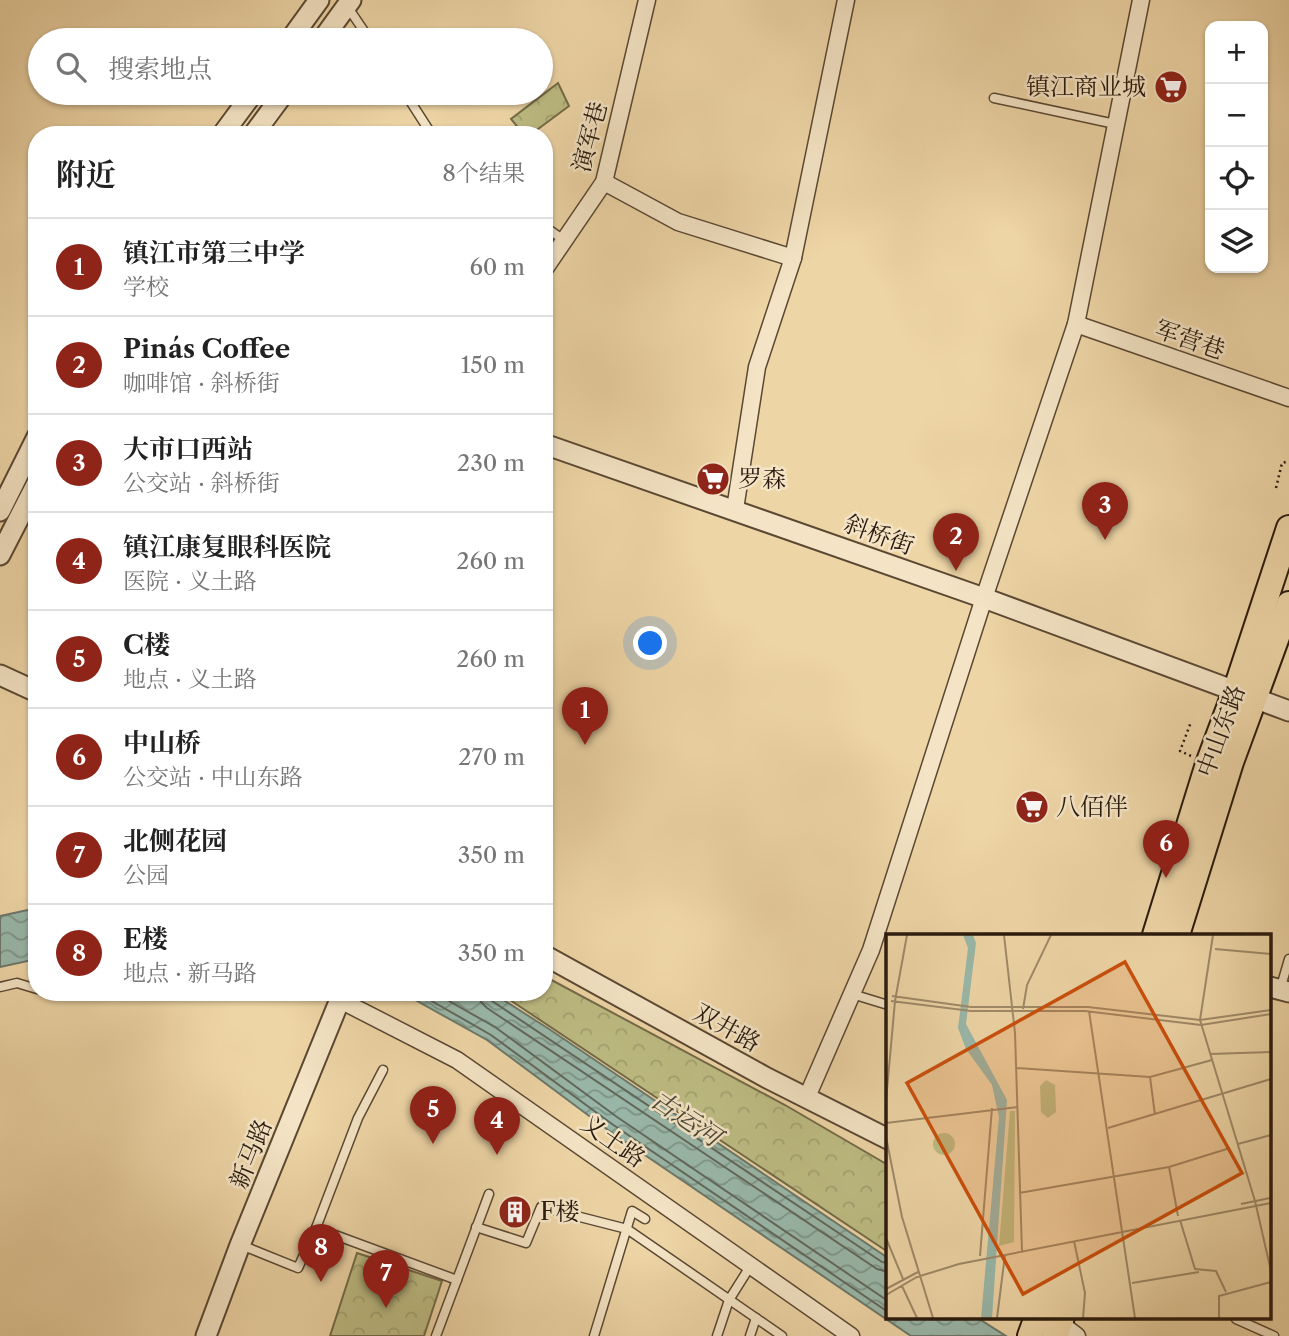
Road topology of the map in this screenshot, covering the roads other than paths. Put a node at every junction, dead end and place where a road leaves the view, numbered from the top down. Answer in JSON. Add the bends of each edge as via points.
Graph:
{"nodes":[{"id":1,"x":319,"y":0,"type":"edge"},
{"id":2,"x":647,"y":0,"type":"edge"},
{"id":3,"x":846,"y":0,"type":"edge"},
{"id":4,"x":1141,"y":0,"type":"edge"},
{"id":5,"x":349,"y":3,"type":"edge"},
{"id":6,"x":299,"y":28,"type":"edge"},
{"id":7,"x":331,"y":28,"type":"edge"},
{"id":8,"x":363,"y":28,"type":"edge"},
{"id":9,"x":994,"y":97,"type":"dead end"},
{"id":10,"x":244,"y":105,"type":"edge"},
{"id":11,"x":275,"y":105,"type":"edge"},
{"id":12,"x":413,"y":105,"type":"edge"},
{"id":13,"x":1115,"y":124,"type":"junction"},
{"id":14,"x":229,"y":126,"type":"edge"},
{"id":15,"x":260,"y":126,"type":"edge"},
{"id":16,"x":426,"y":126,"type":"edge"},
{"id":17,"x":604,"y":182,"type":"junction"},
{"id":18,"x":553,"y":232,"type":"edge"},
{"id":19,"x":565,"y":241,"type":"junction"},
{"id":20,"x":553,"y":258,"type":"edge"},
{"id":21,"x":793,"y":258,"type":"junction"},
{"id":22,"x":1076,"y":324,"type":"junction"},
{"id":23,"x":1289,"y":398,"type":"edge"},
{"id":24,"x":553,"y":447,"type":"edge"},
{"id":25,"x":28,"y":455,"type":"edge"},
{"id":26,"x":28,"y":501,"type":"edge"},
{"id":27,"x":735,"y":509,"type":"junction"},
{"id":28,"x":0,"y":511,"type":"edge"},
{"id":29,"x":1289,"y":528,"type":"edge"},
{"id":30,"x":0,"y":555,"type":"edge"},
{"id":31,"x":984,"y":598,"type":"junction"},
{"id":32,"x":1289,"y":604,"type":"edge"},
{"id":33,"x":0,"y":675,"type":"edge"},
{"id":34,"x":28,"y":688,"type":"edge"},
{"id":35,"x":1246,"y":694,"type":"junction"},
{"id":36,"x":1289,"y":710,"type":"edge"},
{"id":37,"x":1155,"y":934,"type":"edge"},
{"id":38,"x":1177,"y":934,"type":"edge"},
{"id":39,"x":1289,"y":959,"type":"edge"},
{"id":40,"x":553,"y":960,"type":"edge"},
{"id":41,"x":0,"y":987,"type":"edge"},
{"id":42,"x":28,"y":987,"type":"edge"},
{"id":43,"x":1280,"y":990,"type":"edge"},
{"id":44,"x":852,"y":994,"type":"junction"},
{"id":45,"x":340,"y":1001,"type":"edge"},
{"id":46,"x":351,"y":1001,"type":"edge"},
{"id":47,"x":886,"y":1004,"type":"edge"},
{"id":48,"x":383,"y":1070,"type":"dead end"},
{"id":49,"x":807,"y":1097,"type":"junction"},
{"id":50,"x":886,"y":1138,"type":"edge"},
{"id":51,"x":489,"y":1194,"type":"dead end"},
{"id":52,"x":645,"y":1219,"type":"dead end"},
{"id":53,"x":477,"y":1227,"type":"junction"},
{"id":54,"x":316,"y":1228,"type":"junction"},
{"id":55,"x":627,"y":1229,"type":"junction"},
{"id":56,"x":240,"y":1245,"type":"junction"},
{"id":57,"x":751,"y":1265,"type":"junction"},
{"id":58,"x":457,"y":1280,"type":"junction"},
{"id":59,"x":729,"y":1300,"type":"junction"},
{"id":60,"x":756,"y":1318,"type":"junction"},
{"id":61,"x":1236,"y":1319,"type":"dead end"},
{"id":62,"x":1058,"y":1326,"type":"edge"},
{"id":63,"x":206,"y":1336,"type":"edge"},
{"id":64,"x":436,"y":1336,"type":"edge"},
{"id":65,"x":594,"y":1336,"type":"edge"},
{"id":66,"x":718,"y":1336,"type":"edge"},
{"id":67,"x":750,"y":1336,"type":"edge"},
{"id":68,"x":782,"y":1336,"type":"edge"},
{"id":69,"x":851,"y":1336,"type":"edge"},
{"id":70,"x":1030,"y":1336,"type":"edge"},
{"id":71,"x":1274,"y":1336,"type":"edge"}],
"edges":[{"from":1,"to":6,"type":"street"},
{"from":2,"to":17,"type":"street","name":"演军巷"},
{"from":3,"to":21,"type":"street"},
{"from":4,"to":13,"type":"street"},
{"from":5,"to":7,"type":"street"},
{"from":5,"to":8,"type":"lane"},
{"from":9,"to":13,"type":"lane"},
{"from":10,"to":14,"type":"street"},
{"from":11,"to":15,"type":"street"},
{"from":12,"to":16,"type":"lane"},
{"from":13,"to":22,"type":"street"},
{"from":17,"to":19,"type":"street","name":"演军巷"},
{"from":17,"to":21,"type":"street","via":[[678,222]]},
{"from":18,"to":19,"type":"lane"},
{"from":19,"to":20,"type":"street","name":"演军巷"},
{"from":21,"to":27,"type":"street","via":[[757,367]]},
{"from":22,"to":23,"type":"street","name":"军营巷"},
{"from":22,"to":31,"type":"street"},
{"from":24,"to":27,"type":"street","name":"斜桥街"},
{"from":25,"to":28,"type":"street"},
{"from":26,"to":30,"type":"street"},
{"from":27,"to":31,"type":"street","name":"斜桥街"},
{"from":29,"to":35,"type":"main road","name":"中山东路"},
{"from":31,"to":35,"type":"street","name":"斜桥街"},
{"from":31,"to":44,"type":"street","via":[[871,950]]},
{"from":32,"to":35,"type":"main road","name":"中山东路"},
{"from":33,"to":34,"type":"street"},
{"from":35,"to":36,"type":"street","name":"斜桥街"},
{"from":35,"to":37,"type":"main road","name":"中山东路","via":[[1208,764]]},
{"from":35,"to":38,"type":"main road","name":"中山东路","via":[[1231,762]]},
{"from":39,"to":43,"type":"lane"},
{"from":40,"to":49,"type":"street","name":"双井路"},
{"from":41,"to":42,"type":"lane"},
{"from":44,"to":47,"type":"lane"},
{"from":44,"to":49,"type":"street"},
{"from":45,"to":56,"type":"street","name":"新马路"},
{"from":46,"to":57,"type":"street","name":"义土路","via":[[457,1060]]},
{"from":48,"to":54,"type":"lane","via":[[358,1118]]},
{"from":49,"to":50,"type":"street","name":"双井路"},
{"from":51,"to":53,"type":"lane"},
{"from":52,"to":55,"type":"lane","via":[[632,1211]]},
{"from":53,"to":55,"type":"lane","via":[[526,1242],[541,1207]]},
{"from":53,"to":58,"type":"lane"},
{"from":54,"to":56,"type":"lane","via":[[298,1268]]},
{"from":54,"to":58,"type":"lane"},
{"from":55,"to":59,"type":"lane"},
{"from":55,"to":65,"type":"lane"},
{"from":56,"to":63,"type":"street","name":"新马路"},
{"from":57,"to":59,"type":"lane"},
{"from":57,"to":69,"type":"street","name":"义土路"},
{"from":58,"to":64,"type":"lane"},
{"from":59,"to":60,"type":"lane"},
{"from":59,"to":66,"type":"lane"},
{"from":60,"to":67,"type":"lane"},
{"from":60,"to":68,"type":"lane"},
{"from":61,"to":71,"type":"lane"},
{"from":62,"to":70,"type":"main road"}]}
